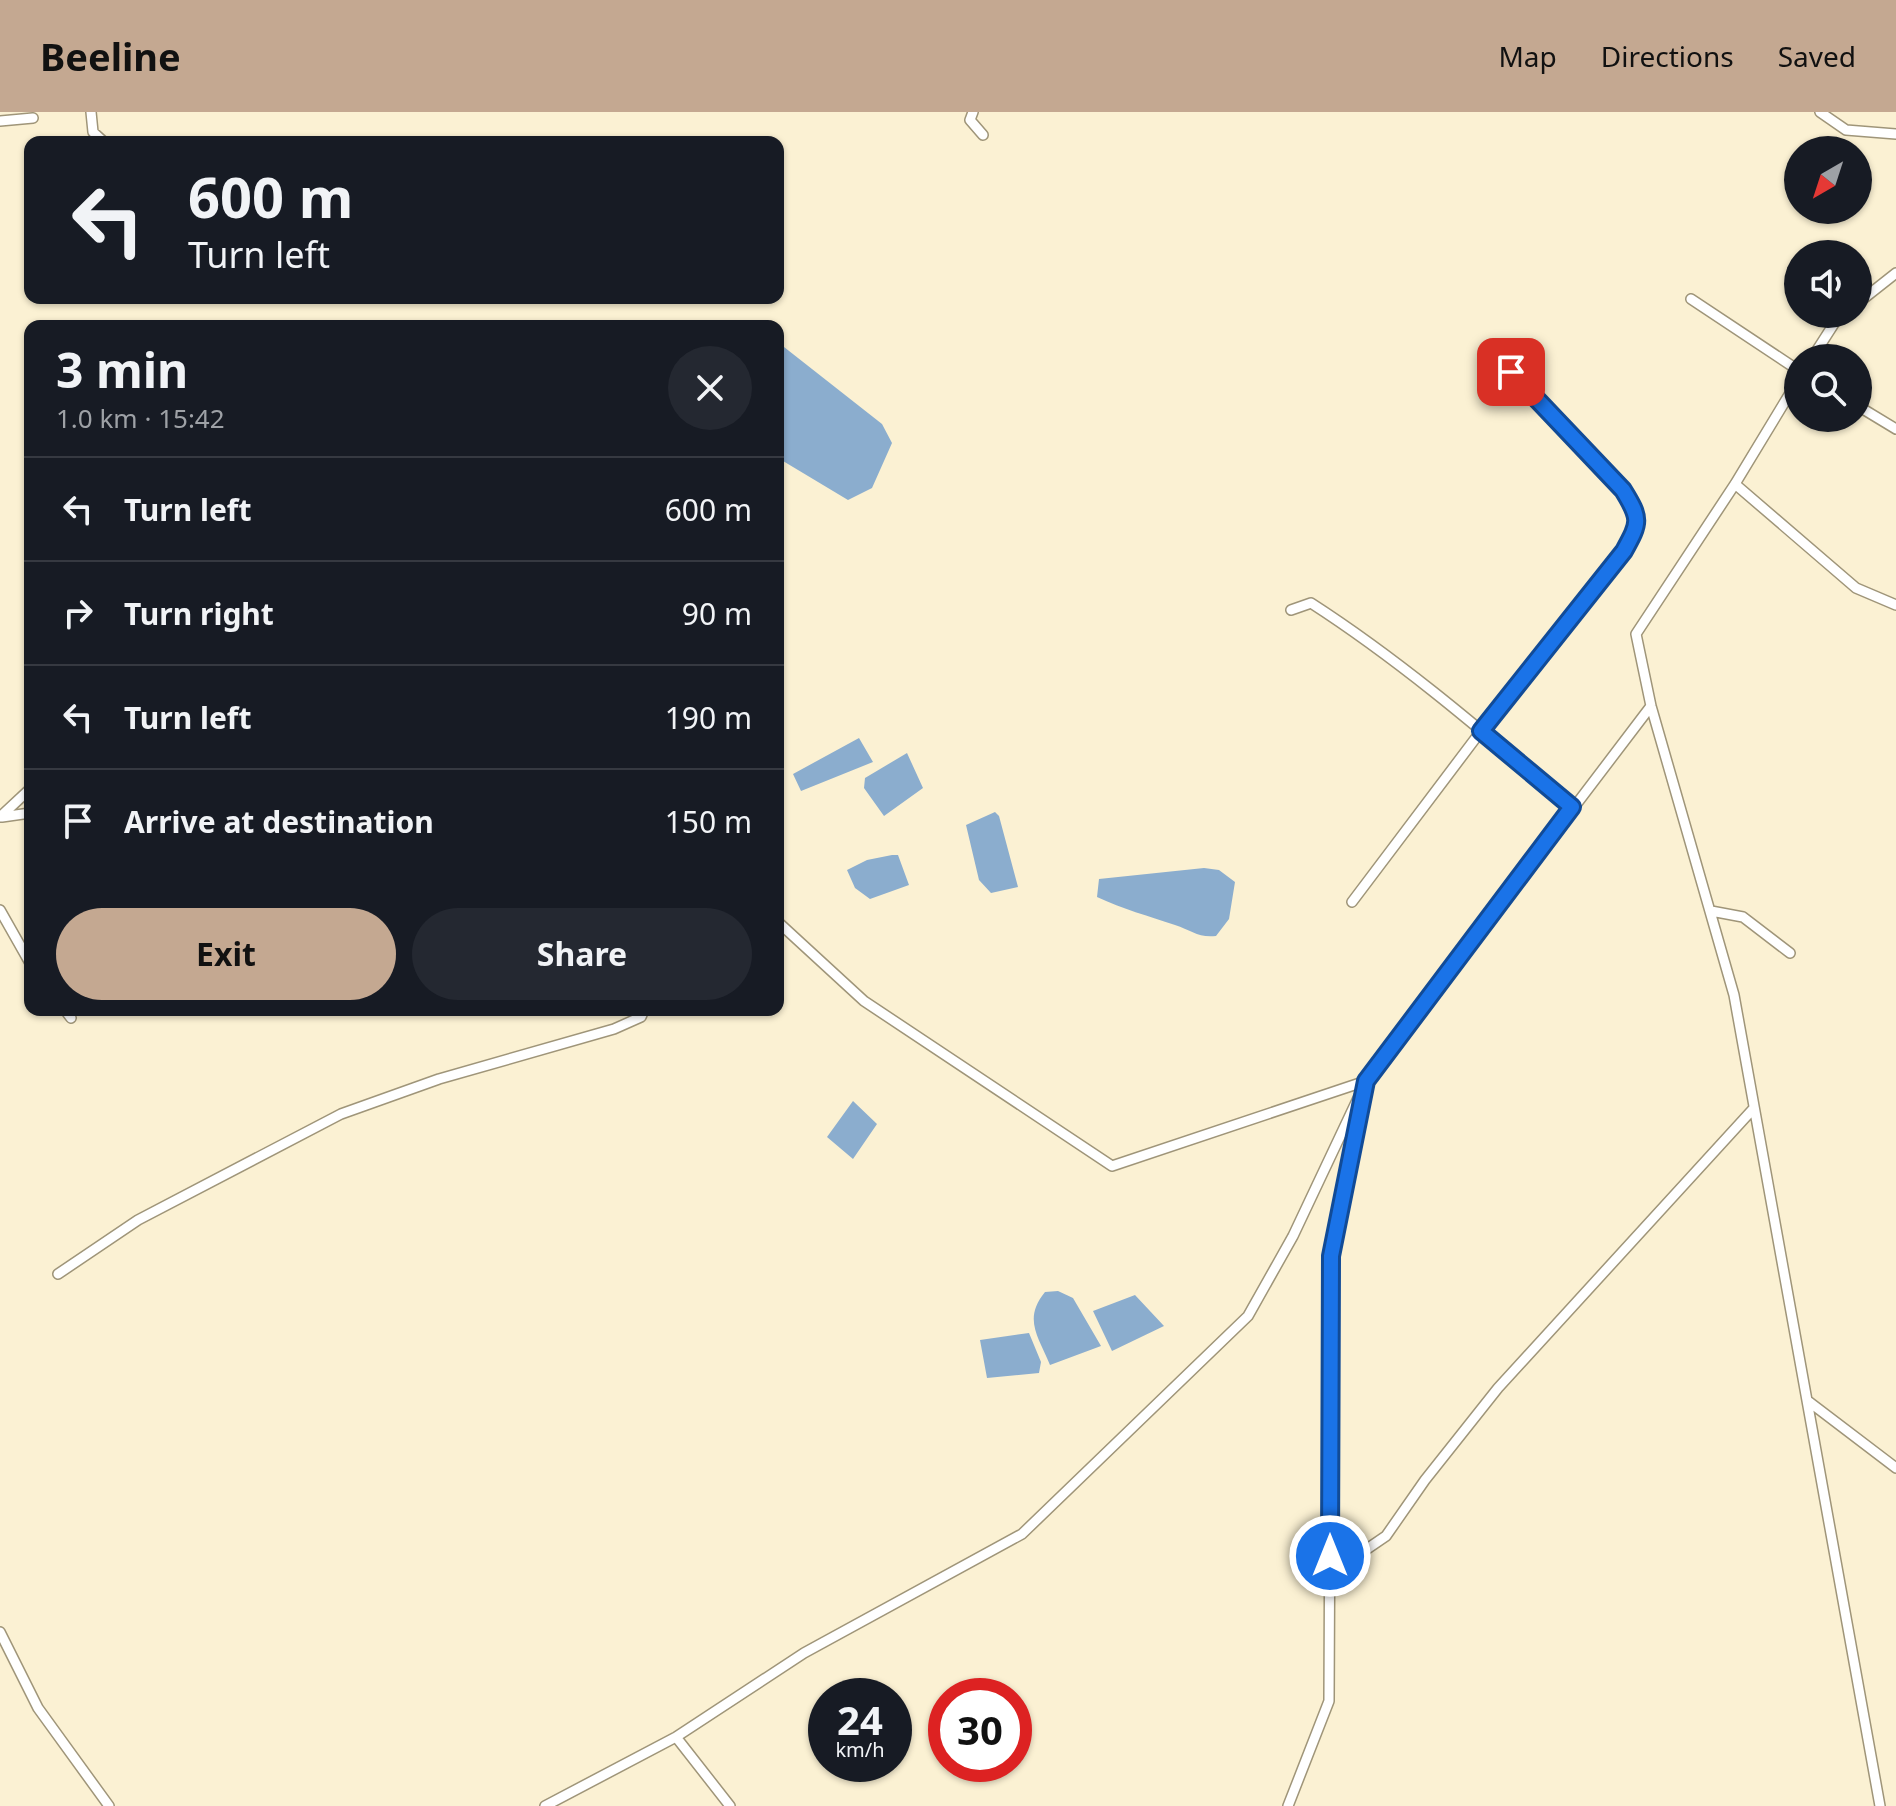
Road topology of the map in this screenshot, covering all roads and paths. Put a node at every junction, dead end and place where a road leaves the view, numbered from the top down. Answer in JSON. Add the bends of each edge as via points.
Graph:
{"nodes":[{"id":1,"x":91,"y":112,"type":"edge"},
{"id":2,"x":973,"y":112,"type":"edge"},
{"id":3,"x":1820,"y":112,"type":"edge"},
{"id":4,"x":33,"y":118,"type":"dead end"},
{"id":5,"x":0,"y":121,"type":"edge"},
{"id":6,"x":1896,"y":134,"type":"edge"},
{"id":7,"x":983,"y":135,"type":"dead end"},
{"id":8,"x":97,"y":136,"type":"edge"},
{"id":9,"x":1896,"y":273,"type":"edge"},
{"id":10,"x":1872,"y":292,"type":"edge"},
{"id":11,"x":1691,"y":299,"type":"dead end"},
{"id":12,"x":1784,"y":361,"type":"edge"},
{"id":13,"x":1511,"y":372,"type":"dead end"},
{"id":14,"x":1784,"y":403,"type":"edge"},
{"id":15,"x":1872,"y":414,"type":"edge"},
{"id":16,"x":1896,"y":429,"type":"edge"},
{"id":17,"x":1735,"y":484,"type":"junction"},
{"id":18,"x":1896,"y":605,"type":"edge"},
{"id":19,"x":1291,"y":610,"type":"dead end"},
{"id":20,"x":1651,"y":706,"type":"junction"},
{"id":21,"x":1481,"y":731,"type":"junction"},
{"id":22,"x":24,"y":795,"type":"edge"},
{"id":23,"x":1572,"y":807,"type":"junction"},
{"id":24,"x":24,"y":814,"type":"edge"},
{"id":25,"x":0,"y":817,"type":"edge"},
{"id":26,"x":1352,"y":902,"type":"dead end"},
{"id":27,"x":0,"y":910,"type":"edge"},
{"id":28,"x":1711,"y":911,"type":"junction"},
{"id":29,"x":784,"y":928,"type":"edge"},
{"id":30,"x":24,"y":952,"type":"edge"},
{"id":31,"x":1790,"y":953,"type":"dead end"},
{"id":32,"x":641,"y":1016,"type":"edge"},
{"id":33,"x":1366,"y":1081,"type":"junction"},
{"id":34,"x":1754,"y":1108,"type":"junction"},
{"id":35,"x":58,"y":1274,"type":"dead end"},
{"id":36,"x":1808,"y":1401,"type":"junction"},
{"id":37,"x":1896,"y":1468,"type":"edge"},
{"id":38,"x":1330,"y":1556,"type":"junction"},
{"id":39,"x":0,"y":1632,"type":"edge"},
{"id":40,"x":676,"y":1737,"type":"junction"},
{"id":41,"x":109,"y":1806,"type":"edge"},
{"id":42,"x":545,"y":1806,"type":"edge"},
{"id":43,"x":730,"y":1806,"type":"edge"},
{"id":44,"x":1288,"y":1806,"type":"edge"},
{"id":45,"x":1880,"y":1806,"type":"edge"}],
"edges":[{"from":1,"to":8,"type":"street"},
{"from":2,"to":7,"type":"street","via":[[970,120]]},
{"from":3,"to":6,"type":"street","via":[[1846,130]]},
{"from":4,"to":5,"type":"street"},
{"from":9,"to":10,"type":"street"},
{"from":11,"to":12,"type":"street"},
{"from":13,"to":21,"type":"street","via":[[1623,490],[1638,525],[1624,551]]},
{"from":14,"to":17,"type":"street"},
{"from":15,"to":16,"type":"street"},
{"from":17,"to":18,"type":"street","via":[[1856,588]]},
{"from":17,"to":20,"type":"street","via":[[1636,634]]},
{"from":19,"to":21,"type":"street","via":[[1311,603]]},
{"from":20,"to":23,"type":"street"},
{"from":20,"to":28,"type":"street"},
{"from":21,"to":23,"type":"street"},
{"from":21,"to":26,"type":"street"},
{"from":22,"to":25,"type":"street"},
{"from":23,"to":33,"type":"street"},
{"from":24,"to":25,"type":"street"},
{"from":27,"to":30,"type":"street"},
{"from":28,"to":31,"type":"street","via":[[1743,917]]},
{"from":28,"to":34,"type":"street","via":[[1734,995]]},
{"from":29,"to":33,"type":"street","via":[[864,1001],[1112,1166]]},
{"from":32,"to":35,"type":"street","via":[[341,1114],[138,1220]]},
{"from":33,"to":38,"type":"street","via":[[1331,1256]]},
{"from":33,"to":40,"type":"street","via":[[1293,1236],[1248,1316],[1022,1534],[804,1653]]},
{"from":34,"to":36,"type":"street"},
{"from":34,"to":38,"type":"street","via":[[1498,1388],[1386,1536],[1364,1551]]},
{"from":36,"to":37,"type":"street"},
{"from":36,"to":45,"type":"street"},
{"from":38,"to":44,"type":"street","via":[[1329,1701]]},
{"from":39,"to":41,"type":"street","via":[[38,1708]]},
{"from":40,"to":42,"type":"street"},
{"from":40,"to":43,"type":"street"}]}
